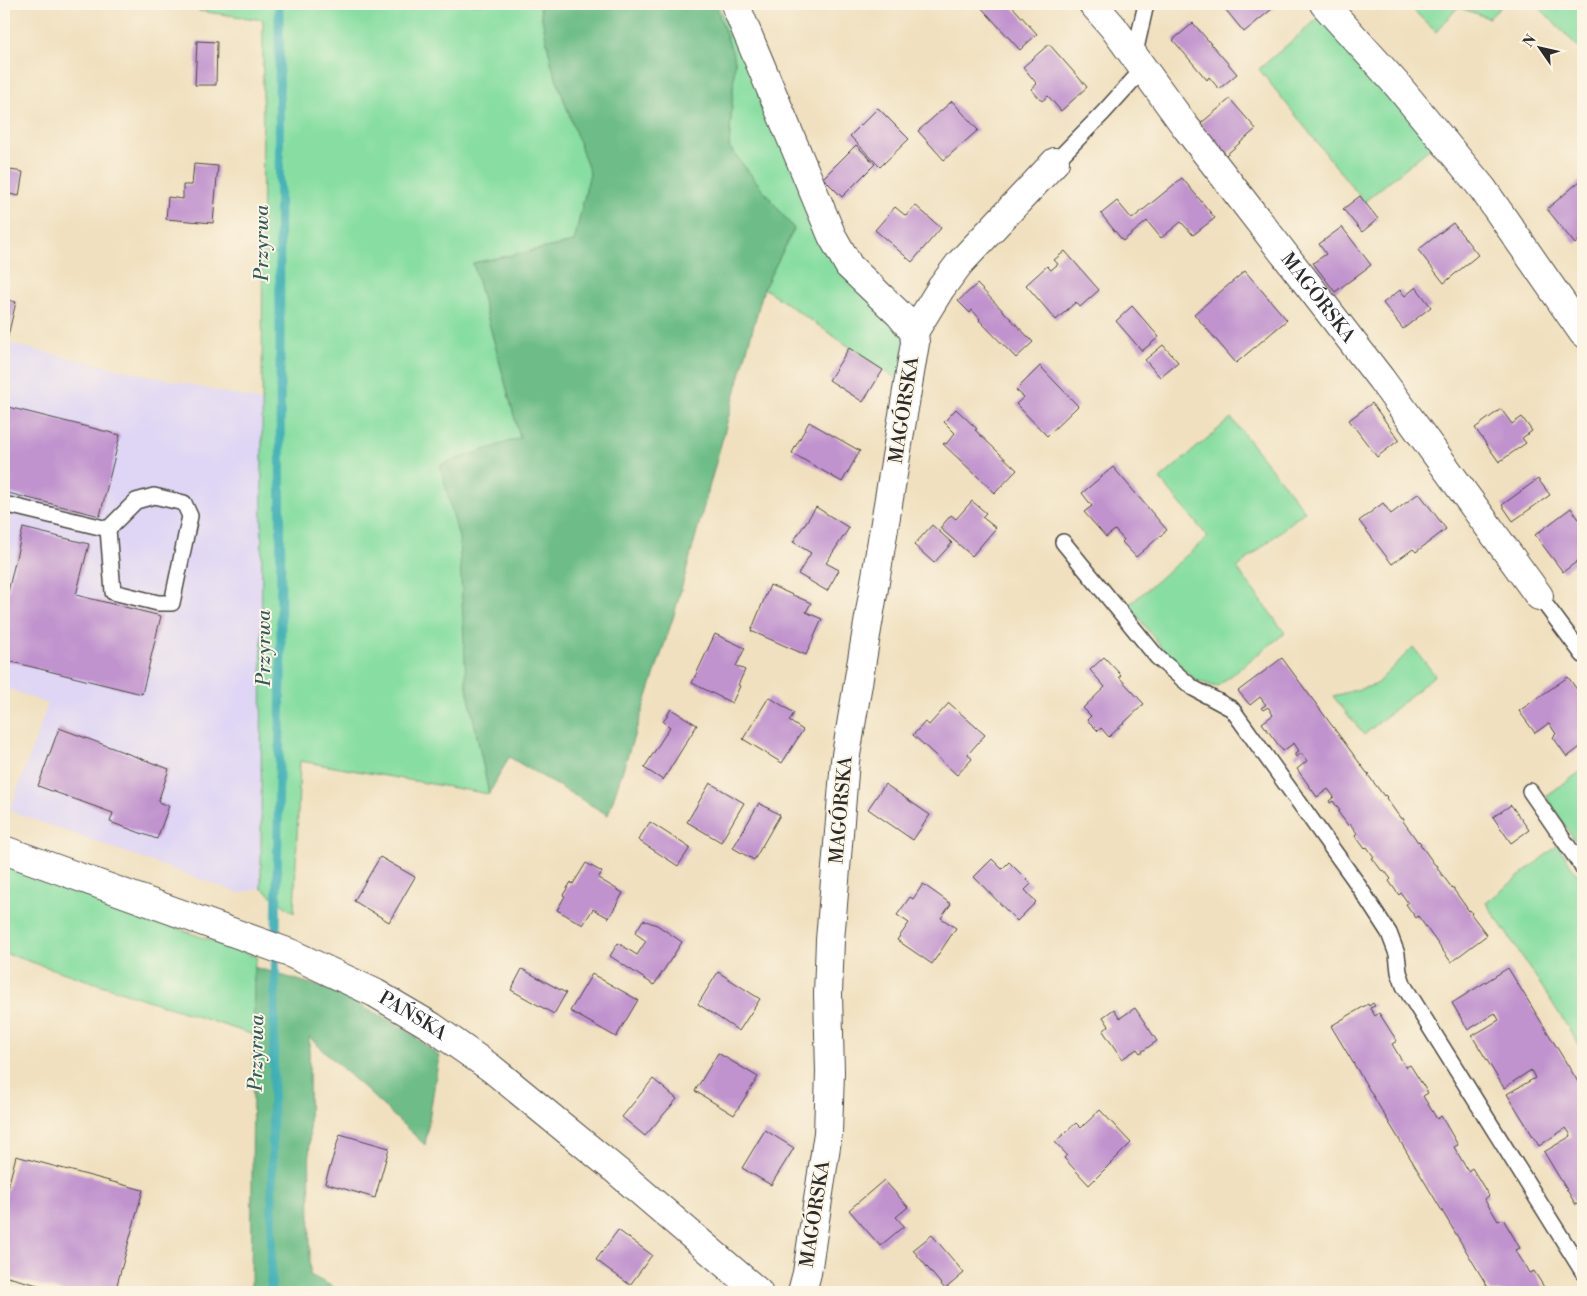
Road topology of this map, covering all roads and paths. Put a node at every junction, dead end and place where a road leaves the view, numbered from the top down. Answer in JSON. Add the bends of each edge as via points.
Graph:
{"nodes":[{"id":1,"x":735,"y":4,"type":"edge"},
{"id":2,"x":1093,"y":4,"type":"edge"},
{"id":3,"x":1146,"y":4,"type":"edge"},
{"id":4,"x":1324,"y":4,"type":"edge"},
{"id":5,"x":1137,"y":61,"type":"junction"},
{"id":6,"x":1055,"y":162,"type":"joint"},
{"id":7,"x":914,"y":332,"type":"junction"},
{"id":8,"x":1583,"y":333,"type":"edge"},
{"id":9,"x":4,"y":504,"type":"edge"},
{"id":10,"x":108,"y":529,"type":"junction"},
{"id":11,"x":1063,"y":542,"type":"dead end"},
{"id":12,"x":1540,"y":596,"type":"joint"},
{"id":13,"x":1583,"y":656,"type":"edge"},
{"id":14,"x":1530,"y":791,"type":"dead end"},
{"id":15,"x":4,"y":850,"type":"edge"},
{"id":16,"x":1583,"y":868,"type":"edge"},
{"id":17,"x":1583,"y":1272,"type":"edge"},
{"id":18,"x":758,"y":1292,"type":"edge"},
{"id":19,"x":802,"y":1292,"type":"edge"}],
"edges":[{"from":1,"to":7,"type":"street","name":"MAGÓRSKA","via":[[840,252],[849,266]]},
{"from":2,"to":5,"type":"street","name":"MAGÓRSKA"},
{"from":3,"to":5,"type":"lane","via":[[1137,44]]},
{"from":4,"to":8,"type":"street","via":[[1404,93],[1482,189]]},
{"from":5,"to":6,"type":"lane","via":[[1103,113]]},
{"from":5,"to":12,"type":"street","name":"MAGÓRSKA","via":[[1376,372]]},
{"from":6,"to":7,"type":"street","name":"MAGÓRSKA","via":[[959,264]]},
{"from":7,"to":19,"type":"street","name":"MAGÓRSKA","via":[[913,358],[845,761],[830,949],[828,1134]]},
{"from":9,"to":10,"type":"lane"},
{"from":10,"to":10,"type":"lane","via":[[136,501],[154,496],[184,503],[190,516],[172,603],[158,604],[113,592]]},
{"from":11,"to":17,"type":"lane","via":[[1158,657],[1193,688],[1232,708],[1354,879],[1389,933],[1404,986]]},
{"from":12,"to":13,"type":"lane"},
{"from":14,"to":16,"type":"lane"},
{"from":15,"to":18,"type":"street","name":"PAŃSKA","via":[[290,953],[375,993],[491,1068]]}]}
